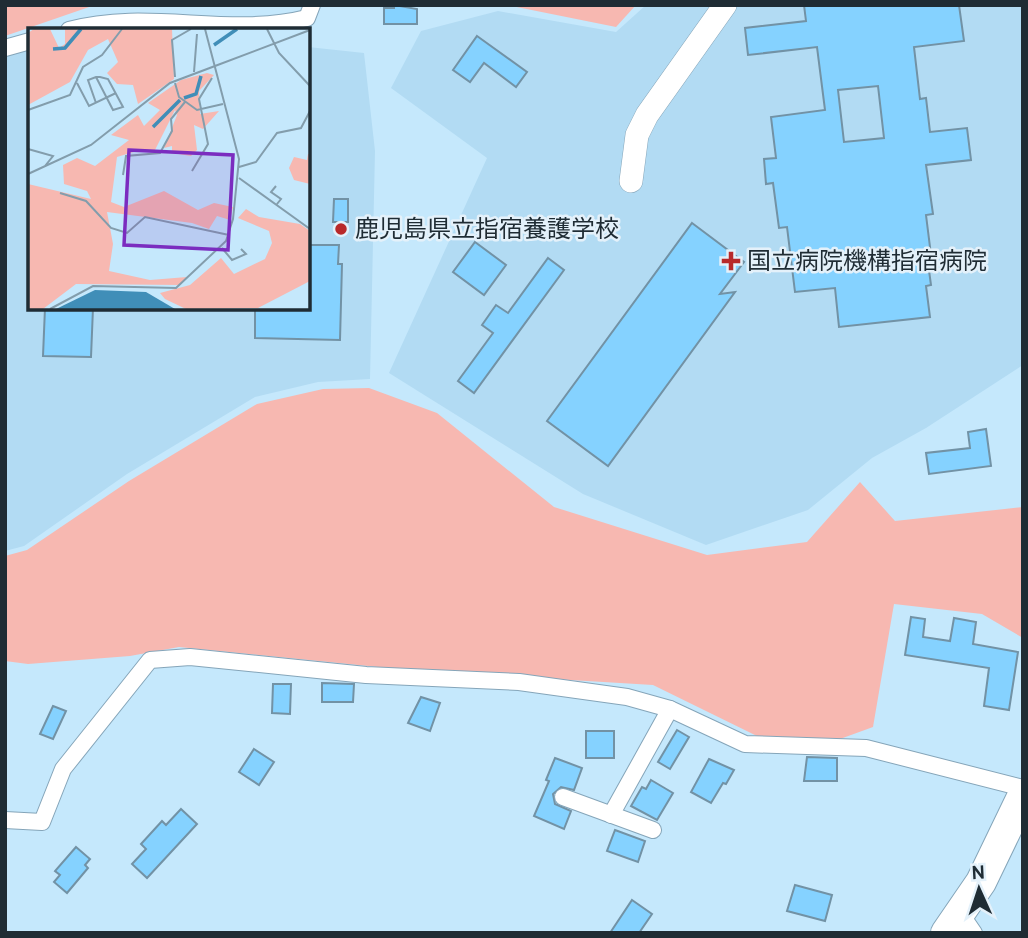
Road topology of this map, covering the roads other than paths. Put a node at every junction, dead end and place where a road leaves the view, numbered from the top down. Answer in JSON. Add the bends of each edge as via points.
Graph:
{"nodes":[{"id":1,"x":312,"y":5,"type":"edge"},
{"id":2,"x":726,"y":5,"type":"edge"},
{"id":3,"x":76,"y":28,"type":"edge"},
{"id":4,"x":28,"y":42,"type":"edge"},
{"id":5,"x":5,"y":48,"type":"edge"},
{"id":6,"x":631,"y":181,"type":"dead end"},
{"id":7,"x":670,"y":709,"type":"junction"},
{"id":8,"x":1023,"y":788,"type":"edge"},
{"id":9,"x":1023,"y":795,"type":"edge"},
{"id":10,"x":563,"y":797,"type":"dead end"},
{"id":11,"x":611,"y":815,"type":"junction"},
{"id":12,"x":5,"y":820,"type":"edge"},
{"id":13,"x":653,"y":830,"type":"dead end"},
{"id":14,"x":960,"y":926,"type":"edge"}],
"edges":[{"from":1,"to":3,"type":"street","via":[[307,18],[280,25],[140,20]]},
{"from":2,"to":6,"type":"street","via":[[637,135]]},
{"from":4,"to":5,"type":"street"},
{"from":7,"to":8,"type":"street","via":[[745,744],[866,748]]},
{"from":7,"to":11,"type":"street"},
{"from":7,"to":12,"type":"street","via":[[627,697],[519,682],[366,675],[190,657],[150,660],[63,769],[42,822]]},
{"from":9,"to":14,"type":"highway"},
{"from":10,"to":11,"type":"street"},
{"from":11,"to":13,"type":"street"}]}
